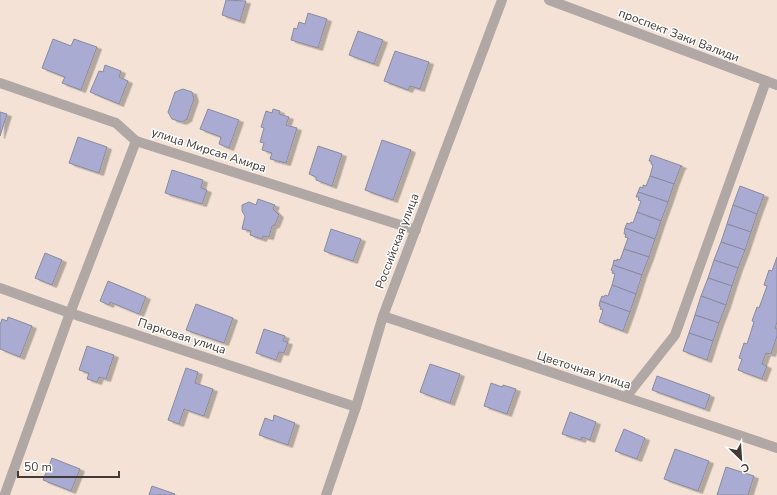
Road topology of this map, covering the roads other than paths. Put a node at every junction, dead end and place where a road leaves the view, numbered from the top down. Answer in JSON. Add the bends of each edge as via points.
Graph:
{"nodes":[{"id":1,"x":502,"y":0,"type":"edge"},
{"id":2,"x":549,"y":0,"type":"edge"},
{"id":3,"x":766,"y":81,"type":"junction"},
{"id":4,"x":0,"y":84,"type":"edge"},
{"id":5,"x":777,"y":85,"type":"edge"},
{"id":6,"x":136,"y":140,"type":"junction"},
{"id":7,"x":416,"y":230,"type":"junction"},
{"id":8,"x":0,"y":288,"type":"edge"},
{"id":9,"x":70,"y":313,"type":"junction"},
{"id":10,"x":383,"y":316,"type":"junction"},
{"id":11,"x":626,"y":397,"type":"junction"},
{"id":12,"x":356,"y":407,"type":"junction"},
{"id":13,"x":777,"y":448,"type":"edge"},
{"id":14,"x":4,"y":494,"type":"edge"},
{"id":15,"x":326,"y":495,"type":"edge"}],
"edges":[{"from":1,"to":7,"type":"street","name":"Российская улица"},
{"from":2,"to":3,"type":"street","name":"проспект Заки Валиди"},
{"from":3,"to":5,"type":"street","name":"проспект Заки Валиди"},
{"from":3,"to":11,"type":"street","via":[[675,335]]},
{"from":4,"to":6,"type":"street","name":"улица Мирсая Амира","via":[[116,123]]},
{"from":6,"to":7,"type":"street","name":"улица Мирсая Амира"},
{"from":6,"to":9,"type":"street"},
{"from":7,"to":10,"type":"street","name":"Российская улица"},
{"from":8,"to":9,"type":"street","name":"Парковая улица"},
{"from":9,"to":12,"type":"street","name":"Парковая улица"},
{"from":9,"to":14,"type":"street"},
{"from":10,"to":11,"type":"street","name":"Цветочная улица"},
{"from":10,"to":12,"type":"street","name":"Российская улица"},
{"from":11,"to":13,"type":"street","name":"Цветочная улица"},
{"from":12,"to":15,"type":"street","name":"Российская улица"}]}
